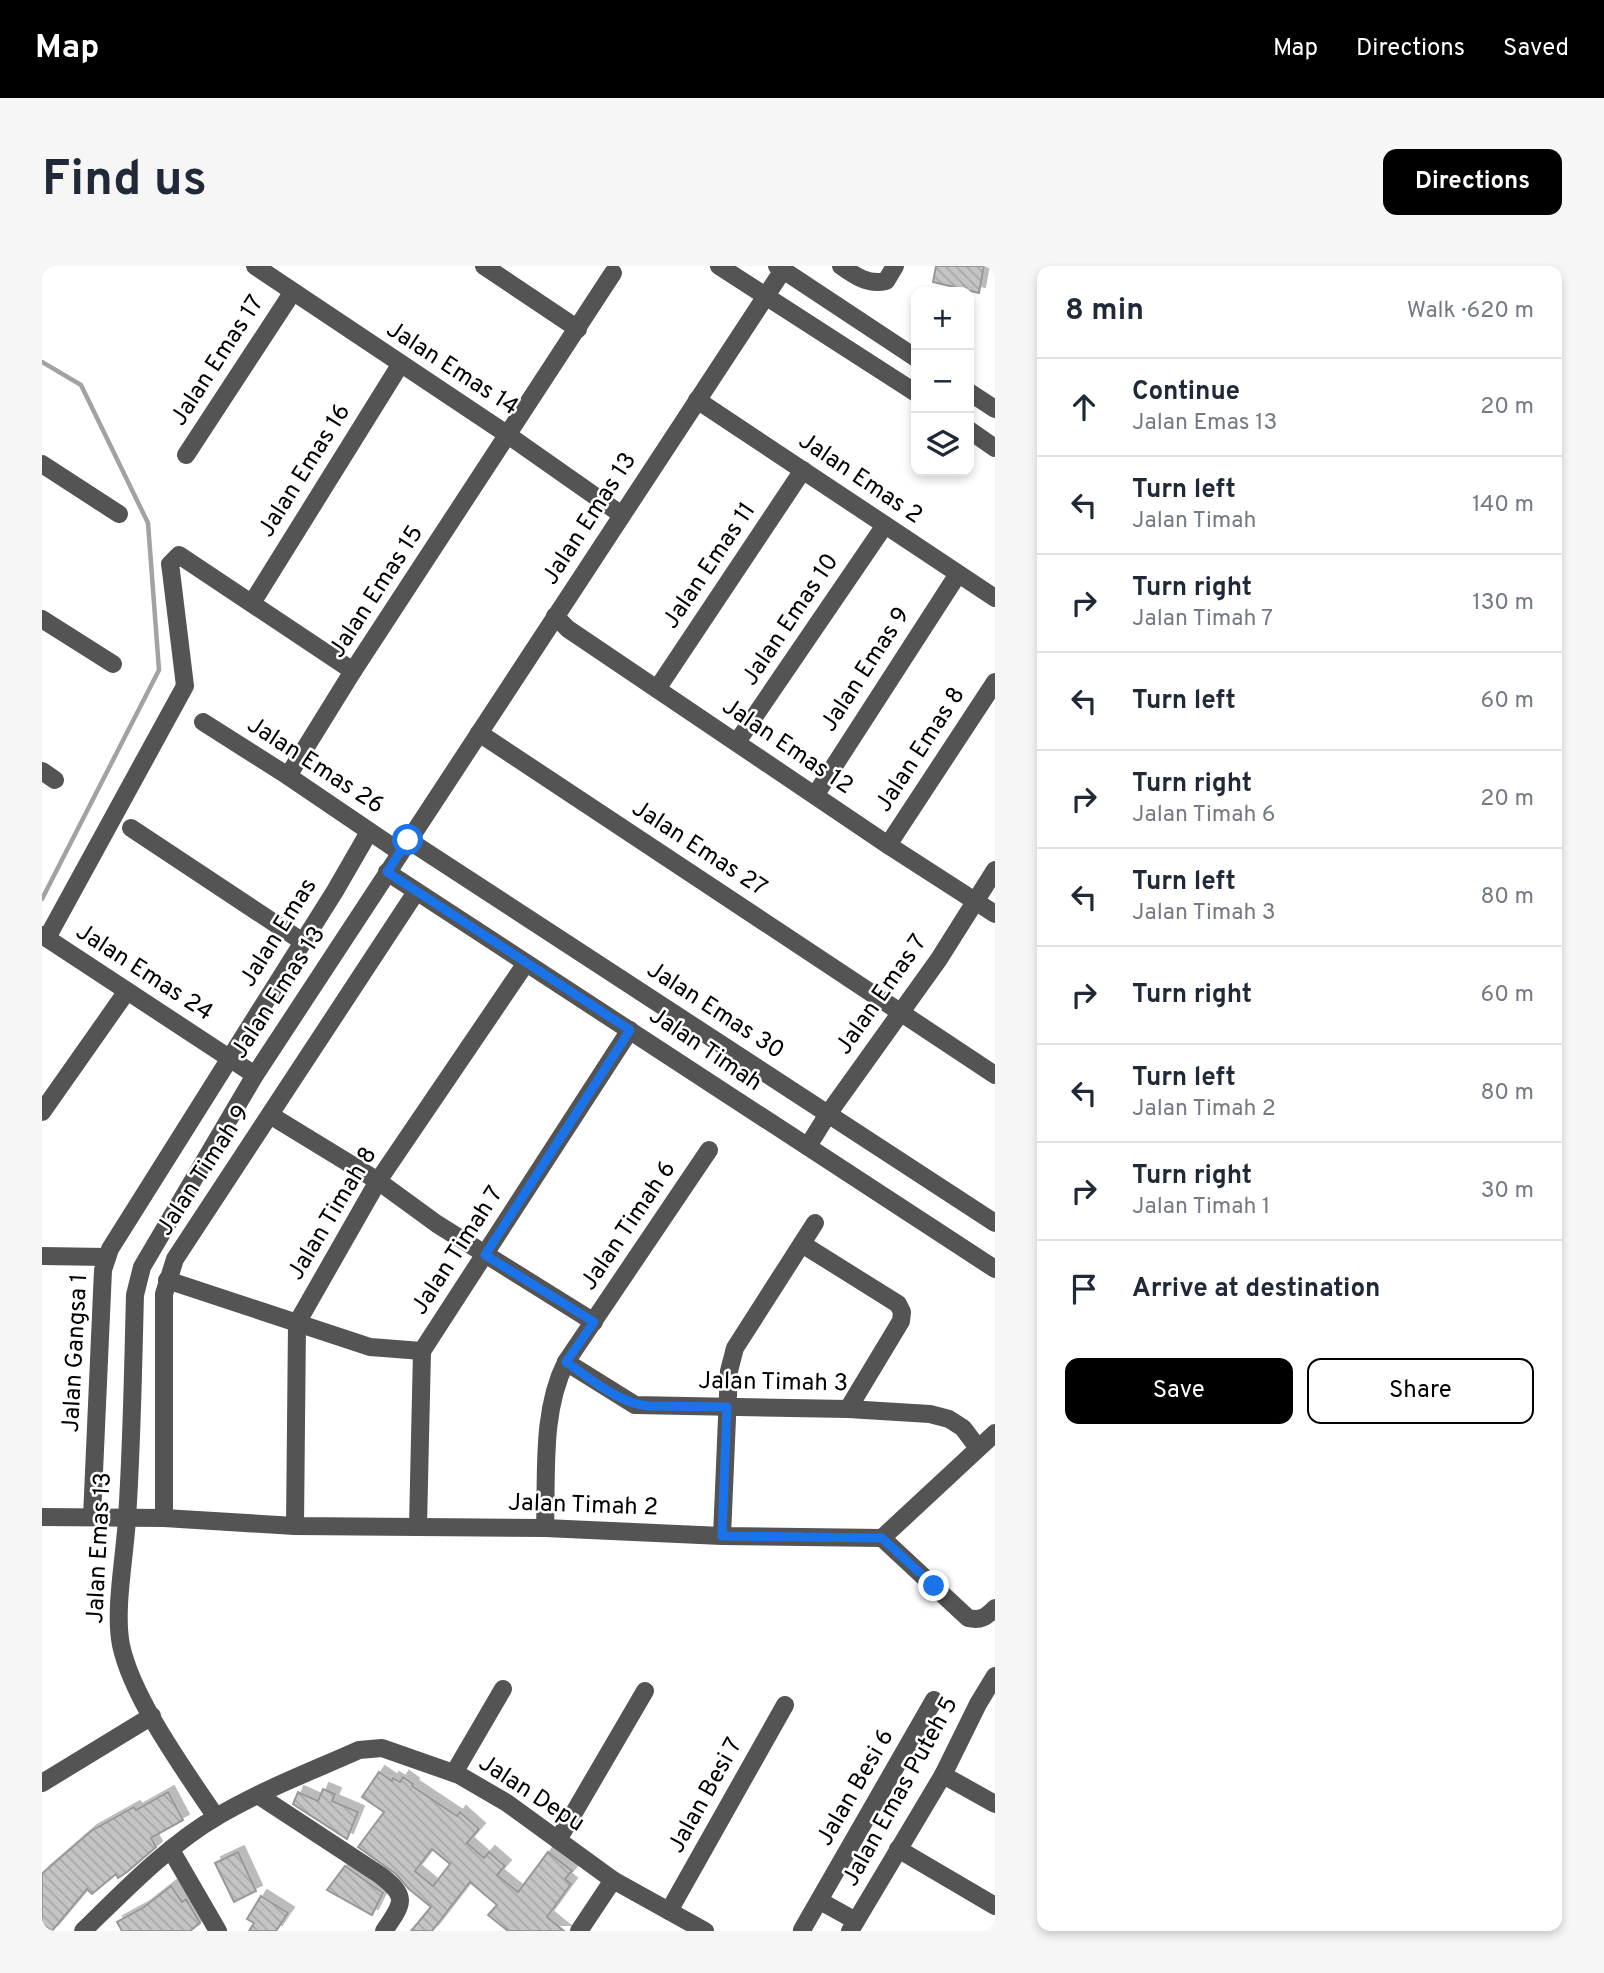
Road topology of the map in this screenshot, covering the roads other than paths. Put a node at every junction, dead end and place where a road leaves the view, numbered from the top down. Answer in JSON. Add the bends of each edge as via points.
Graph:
{"nodes":[{"id":1,"x":255,"y":266,"type":"edge"},
{"id":2,"x":484,"y":266,"type":"edge"},
{"id":3,"x":719,"y":266,"type":"edge"},
{"id":4,"x":841,"y":266,"type":"edge"},
{"id":5,"x":895,"y":266,"type":"edge"},
{"id":6,"x":780,"y":268,"type":"edge"},
{"id":7,"x":613,"y":273,"type":"dead end"},
{"id":8,"x":292,"y":293,"type":"junction"},
{"id":9,"x":765,"y":296,"type":"junction"},
{"id":10,"x":578,"y":329,"type":"junction"},
{"id":11,"x":911,"y":355,"type":"edge"},
{"id":12,"x":400,"y":365,"type":"junction"},
{"id":13,"x":911,"y":390,"type":"edge"},
{"id":14,"x":974,"y":395,"type":"edge"},
{"id":15,"x":697,"y":400,"type":"junction"},
{"id":16,"x":995,"y":409,"type":"edge"},
{"id":17,"x":974,"y":433,"type":"edge"},
{"id":18,"x":508,"y":435,"type":"junction"},
{"id":19,"x":995,"y":448,"type":"edge"},
{"id":20,"x":186,"y":455,"type":"dead end"},
{"id":21,"x":42,"y":464,"type":"edge"},
{"id":22,"x":803,"y":470,"type":"junction"},
{"id":23,"x":119,"y":514,"type":"dead end"},
{"id":24,"x":622,"y":515,"type":"junction"},
{"id":25,"x":885,"y":525,"type":"junction"},
{"id":26,"x":958,"y":574,"type":"junction"},
{"id":27,"x":995,"y":598,"type":"edge"},
{"id":28,"x":252,"y":603,"type":"junction"},
{"id":29,"x":555,"y":616,"type":"junction"},
{"id":30,"x":42,"y":619,"type":"edge"},
{"id":31,"x":113,"y":664,"type":"dead end"},
{"id":32,"x":353,"y":671,"type":"junction"},
{"id":33,"x":995,"y":682,"type":"edge"},
{"id":34,"x":657,"y":689,"type":"junction"},
{"id":35,"x":203,"y":722,"type":"dead end"},
{"id":36,"x":479,"y":733,"type":"junction"},
{"id":37,"x":737,"y":742,"type":"junction"},
{"id":38,"x":288,"y":776,"type":"junction"},
{"id":39,"x":816,"y":794,"type":"junction"},
{"id":40,"x":131,"y":828,"type":"dead end"},
{"id":41,"x":369,"y":832,"type":"junction"},
{"id":42,"x":888,"y":845,"type":"junction"},
{"id":43,"x":404,"y":846,"type":"junction"},
{"id":44,"x":995,"y":870,"type":"edge"},
{"id":45,"x":387,"y":872,"type":"junction"},
{"id":46,"x":416,"y":892,"type":"junction"},
{"id":47,"x":975,"y":902,"type":"junction"},
{"id":48,"x":995,"y":914,"type":"edge"},
{"id":49,"x":44,"y":937,"type":"edge"},
{"id":50,"x":303,"y":942,"type":"junction"},
{"id":51,"x":526,"y":963,"type":"junction"},
{"id":52,"x":127,"y":991,"type":"junction"},
{"id":53,"x":897,"y":1009,"type":"junction"},
{"id":54,"x":630,"y":1030,"type":"junction"},
{"id":55,"x":230,"y":1059,"type":"junction"},
{"id":56,"x":995,"y":1075,"type":"edge"},
{"id":57,"x":255,"y":1076,"type":"junction"},
{"id":58,"x":42,"y":1112,"type":"edge"},
{"id":59,"x":828,"y":1114,"type":"junction"},
{"id":60,"x":270,"y":1115,"type":"junction"},
{"id":61,"x":808,"y":1146,"type":"junction"},
{"id":62,"x":709,"y":1150,"type":"dead end"},
{"id":63,"x":378,"y":1181,"type":"junction"},
{"id":64,"x":815,"y":1223,"type":"dead end"},
{"id":65,"x":995,"y":1223,"type":"edge"},
{"id":66,"x":802,"y":1244,"type":"junction"},
{"id":67,"x":485,"y":1255,"type":"junction"},
{"id":68,"x":42,"y":1256,"type":"edge"},
{"id":69,"x":107,"y":1257,"type":"junction"},
{"id":70,"x":995,"y":1269,"type":"edge"},
{"id":71,"x":167,"y":1280,"type":"junction"},
{"id":72,"x":297,"y":1322,"type":"junction"},
{"id":73,"x":594,"y":1322,"type":"junction"},
{"id":74,"x":422,"y":1352,"type":"junction"},
{"id":75,"x":566,"y":1362,"type":"junction"},
{"id":76,"x":727,"y":1407,"type":"junction"},
{"id":77,"x":848,"y":1409,"type":"junction"},
{"id":78,"x":995,"y":1433,"type":"edge"},
{"id":79,"x":978,"y":1448,"type":"junction"},
{"id":80,"x":42,"y":1517,"type":"edge"},
{"id":81,"x":92,"y":1517,"type":"junction"},
{"id":82,"x":127,"y":1517,"type":"junction"},
{"id":83,"x":164,"y":1518,"type":"junction"},
{"id":84,"x":295,"y":1526,"type":"junction"},
{"id":85,"x":418,"y":1526,"type":"junction"},
{"id":86,"x":545,"y":1528,"type":"junction"},
{"id":87,"x":722,"y":1536,"type":"junction"},
{"id":88,"x":882,"y":1538,"type":"junction"},
{"id":89,"x":995,"y":1608,"type":"edge"},
{"id":90,"x":995,"y":1676,"type":"edge"},
{"id":91,"x":503,"y":1689,"type":"dead end"},
{"id":92,"x":645,"y":1691,"type":"dead end"},
{"id":93,"x":934,"y":1700,"type":"dead end"},
{"id":94,"x":785,"y":1705,"type":"dead end"},
{"id":95,"x":152,"y":1716,"type":"junction"},
{"id":96,"x":454,"y":1773,"type":"junction"},
{"id":97,"x":943,"y":1775,"type":"junction"},
{"id":98,"x":42,"y":1783,"type":"edge"},
{"id":99,"x":258,"y":1795,"type":"junction"},
{"id":100,"x":995,"y":1804,"type":"edge"},
{"id":101,"x":216,"y":1817,"type":"junction"},
{"id":102,"x":558,"y":1840,"type":"junction"},
{"id":103,"x":898,"y":1849,"type":"junction"},
{"id":104,"x":171,"y":1850,"type":"junction"},
{"id":105,"x":612,"y":1880,"type":"junction"},
{"id":106,"x":820,"y":1901,"type":"junction"},
{"id":107,"x":995,"y":1906,"type":"edge"},
{"id":108,"x":669,"y":1911,"type":"junction"},
{"id":109,"x":387,"y":1926,"type":"edge"},
{"id":110,"x":853,"y":1926,"type":"edge"},
{"id":111,"x":802,"y":1930,"type":"edge"},
{"id":112,"x":83,"y":1931,"type":"edge"},
{"id":113,"x":218,"y":1931,"type":"edge"},
{"id":114,"x":579,"y":1931,"type":"edge"},
{"id":115,"x":705,"y":1931,"type":"edge"}],
"edges":[{"from":1,"to":8,"type":"street","name":"Jalan Emas 14"},
{"from":2,"to":10,"type":"street"},
{"from":3,"to":9,"type":"street"},
{"from":4,"to":5,"type":"street","via":[[874,284],[886,281]]},
{"from":6,"to":9,"type":"street","name":"Jalan Emas 13"},
{"from":6,"to":11,"type":"street"},
{"from":7,"to":10,"type":"street","name":"Jalan Emas 15"},
{"from":8,"to":12,"type":"street","name":"Jalan Emas 14"},
{"from":8,"to":20,"type":"street","name":"Jalan Emas 17"},
{"from":9,"to":13,"type":"street"},
{"from":9,"to":15,"type":"street","name":"Jalan Emas 13"},
{"from":10,"to":18,"type":"street","name":"Jalan Emas 15"},
{"from":12,"to":18,"type":"street","name":"Jalan Emas 14"},
{"from":12,"to":28,"type":"street","name":"Jalan Emas 16"},
{"from":14,"to":16,"type":"street"},
{"from":15,"to":22,"type":"street","name":"Jalan Emas 2"},
{"from":15,"to":24,"type":"street","name":"Jalan Emas 13"},
{"from":17,"to":19,"type":"street"},
{"from":18,"to":24,"type":"street","name":"Jalan Emas 14"},
{"from":18,"to":32,"type":"street","name":"Jalan Emas 15"},
{"from":21,"to":23,"type":"street"},
{"from":22,"to":25,"type":"street","name":"Jalan Emas 2"},
{"from":22,"to":34,"type":"street","name":"Jalan Emas 11"},
{"from":24,"to":29,"type":"street","name":"Jalan Emas 13"},
{"from":25,"to":26,"type":"street","name":"Jalan Emas 2"},
{"from":25,"to":37,"type":"street","name":"Jalan Emas 10"},
{"from":26,"to":27,"type":"street","name":"Jalan Emas 2"},
{"from":26,"to":39,"type":"street","name":"Jalan Emas 9"},
{"from":28,"to":32,"type":"street"},
{"from":28,"to":49,"type":"street","via":[[179,555],[170,565],[186,686]]},
{"from":29,"to":34,"type":"street","name":"Jalan Emas 12"},
{"from":29,"to":36,"type":"street","name":"Jalan Emas 13"},
{"from":30,"to":31,"type":"street"},
{"from":32,"to":38,"type":"street","name":"Jalan Emas 15"},
{"from":33,"to":42,"type":"street","name":"Jalan Emas 8"},
{"from":34,"to":37,"type":"street","name":"Jalan Emas 12"},
{"from":35,"to":38,"type":"street","name":"Jalan Emas 26"},
{"from":36,"to":43,"type":"street","name":"Jalan Emas 13"},
{"from":36,"to":53,"type":"street","name":"Jalan Emas 27"},
{"from":37,"to":39,"type":"street","name":"Jalan Emas 12"},
{"from":38,"to":41,"type":"street","name":"Jalan Emas 26"},
{"from":39,"to":42,"type":"street","name":"Jalan Emas 12"},
{"from":40,"to":50,"type":"street"},
{"from":41,"to":43,"type":"street","name":"Jalan Emas 26"},
{"from":41,"to":50,"type":"street","name":"Jalan Emas"},
{"from":42,"to":47,"type":"street","name":"Jalan Emas 12"},
{"from":43,"to":45,"type":"street","name":"Jalan Emas 13"},
{"from":43,"to":59,"type":"street","name":"Jalan Emas 30"},
{"from":44,"to":47,"type":"street","name":"Jalan Emas 7"},
{"from":45,"to":46,"type":"street","name":"Jalan Timah"},
{"from":45,"to":57,"type":"street","name":"Jalan Emas 13"},
{"from":46,"to":51,"type":"street","name":"Jalan Timah"},
{"from":46,"to":60,"type":"street","name":"Jalan Timah 9"},
{"from":47,"to":48,"type":"street","name":"Jalan Emas 12"},
{"from":47,"to":53,"type":"street","name":"Jalan Emas 7"},
{"from":49,"to":52,"type":"street","name":"Jalan Emas 24"},
{"from":50,"to":55,"type":"street","name":"Jalan Emas"},
{"from":51,"to":54,"type":"street","name":"Jalan Timah"},
{"from":51,"to":63,"type":"street","name":"Jalan Timah 8"},
{"from":52,"to":55,"type":"street","name":"Jalan Emas 24"},
{"from":52,"to":58,"type":"street"},
{"from":53,"to":56,"type":"street","name":"Jalan Emas 27"},
{"from":53,"to":59,"type":"street","name":"Jalan Emas 7"},
{"from":54,"to":61,"type":"street","name":"Jalan Timah"},
{"from":54,"to":67,"type":"street","name":"Jalan Timah 7"},
{"from":55,"to":57,"type":"street","name":"Jalan Emas 24"},
{"from":55,"to":69,"type":"street","name":"Jalan Gangsa 1"},
{"from":57,"to":82,"type":"street","name":"Jalan Emas 13","via":[[138,1280]]},
{"from":59,"to":61,"type":"street","name":"Jalan Emas 7"},
{"from":59,"to":65,"type":"street","name":"Jalan Emas 30"},
{"from":60,"to":63,"type":"street"},
{"from":60,"to":71,"type":"street","name":"Jalan Timah 9","via":[[175,1259]]},
{"from":61,"to":70,"type":"street","name":"Jalan Timah"},
{"from":62,"to":73,"type":"street","name":"Jalan Timah 6"},
{"from":63,"to":67,"type":"street"},
{"from":63,"to":72,"type":"street","name":"Jalan Timah 8"},
{"from":64,"to":66,"type":"street"},
{"from":66,"to":76,"type":"street","via":[[735,1348]]},
{"from":66,"to":77,"type":"street","via":[[898,1304],[902,1312],[901,1321]]},
{"from":67,"to":73,"type":"street"},
{"from":67,"to":74,"type":"street","name":"Jalan Timah 7"},
{"from":68,"to":69,"type":"street"},
{"from":69,"to":81,"type":"street","name":"Jalan Gangsa 1"},
{"from":71,"to":72,"type":"street"},
{"from":71,"to":83,"type":"street","name":"Jalan Timah 9"},
{"from":72,"to":74,"type":"street","via":[[370,1347]]},
{"from":72,"to":84,"type":"street","name":"Jalan Timah 8"},
{"from":73,"to":75,"type":"street","name":"Jalan Timah 6"},
{"from":74,"to":85,"type":"street","name":"Jalan Timah 7"},
{"from":75,"to":76,"type":"street","name":"Jalan Timah 3","via":[[635,1405]]},
{"from":75,"to":86,"type":"street","name":"Jalan Timah 6","via":[[550,1404]]},
{"from":76,"to":77,"type":"street","name":"Jalan Timah 3"},
{"from":76,"to":87,"type":"street"},
{"from":77,"to":79,"type":"street","name":"Jalan Timah 3","via":[[949,1419],[963,1428]]},
{"from":78,"to":79,"type":"street"},
{"from":79,"to":88,"type":"street"},
{"from":80,"to":81,"type":"street","name":"Jalan Timah 2"},
{"from":81,"to":82,"type":"street","name":"Jalan Timah 2"},
{"from":82,"to":83,"type":"street","name":"Jalan Timah 2"},
{"from":82,"to":95,"type":"street","name":"Jalan Emas 13","via":[[121,1644],[130,1674]]},
{"from":83,"to":84,"type":"street","name":"Jalan Timah 2"},
{"from":84,"to":85,"type":"street","name":"Jalan Timah 2"},
{"from":85,"to":86,"type":"street","name":"Jalan Timah 2"},
{"from":86,"to":87,"type":"street","name":"Jalan Timah 2"},
{"from":87,"to":88,"type":"street","name":"Jalan Timah 2"},
{"from":88,"to":89,"type":"street","via":[[968,1618],[983,1619]]},
{"from":90,"to":97,"type":"street","name":"Jalan Emas Puteh 5"},
{"from":91,"to":96,"type":"street"},
{"from":92,"to":102,"type":"street"},
{"from":93,"to":106,"type":"street","name":"Jalan Besi 6"},
{"from":94,"to":108,"type":"street","name":"Jalan Besi 7"},
{"from":95,"to":98,"type":"street"},
{"from":95,"to":101,"type":"street","name":"Jalan Emas 13"},
{"from":96,"to":99,"type":"street","name":"Jalan Depu","via":[[372,1748]]},
{"from":96,"to":102,"type":"street","name":"Jalan Depu"},
{"from":97,"to":100,"type":"street"},
{"from":97,"to":103,"type":"street","name":"Jalan Emas Puteh 5"},
{"from":99,"to":101,"type":"street","name":"Jalan Depu"},
{"from":99,"to":109,"type":"street","via":[[396,1888],[401,1901]]},
{"from":101,"to":104,"type":"street","name":"Jalan Depu"},
{"from":102,"to":105,"type":"street","name":"Jalan Depu"},
{"from":103,"to":107,"type":"street"},
{"from":103,"to":110,"type":"street","name":"Jalan Emas Puteh 5"},
{"from":104,"to":112,"type":"street","name":"Jalan Depu"},
{"from":104,"to":113,"type":"street"},
{"from":105,"to":108,"type":"street","name":"Jalan Depu"},
{"from":105,"to":114,"type":"street"},
{"from":106,"to":110,"type":"street"},
{"from":106,"to":111,"type":"street","name":"Jalan Besi 6"},
{"from":108,"to":115,"type":"street","name":"Jalan Depu"}]}
